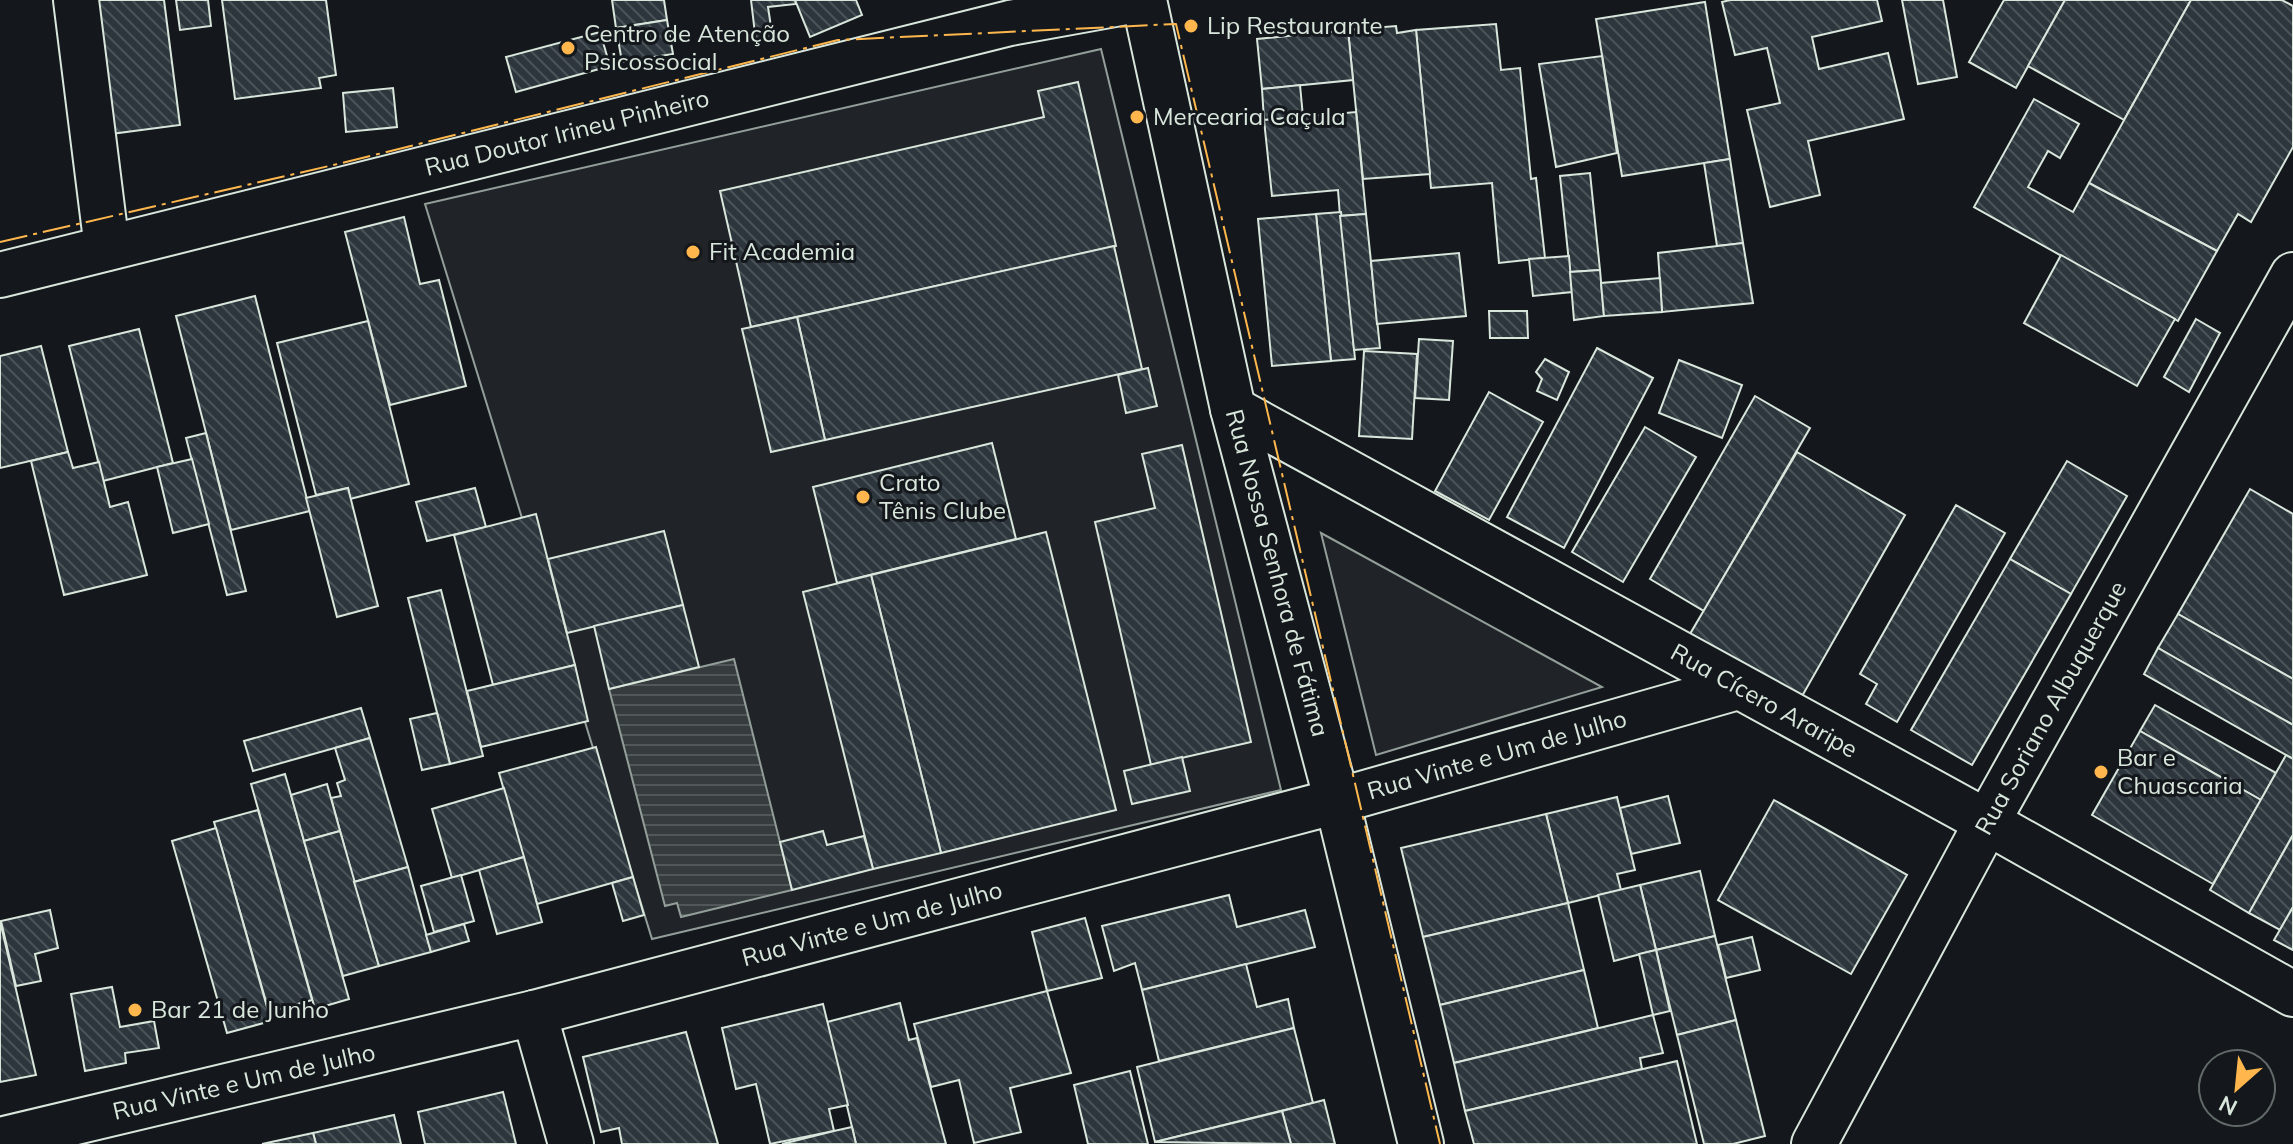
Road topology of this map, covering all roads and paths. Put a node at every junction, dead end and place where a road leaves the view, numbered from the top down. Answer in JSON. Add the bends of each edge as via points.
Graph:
{"nodes":[{"id":1,"x":76,"y":0,"type":"edge"},
{"id":2,"x":1137,"y":0,"type":"edge"},
{"id":3,"x":1144,"y":0,"type":"edge"},
{"id":4,"x":1043,"y":10,"type":"edge"},
{"id":5,"x":107,"y":248,"type":"junction"},
{"id":6,"x":0,"y":275,"type":"edge"},
{"id":7,"x":2293,"y":275,"type":"edge"},
{"id":8,"x":1233,"y":409,"type":"junction"},
{"id":9,"x":1738,"y":687,"type":"junction"},
{"id":10,"x":1337,"y":801,"type":"junction"},
{"id":11,"x":1987,"y":822,"type":"junction"},
{"id":12,"x":2293,"y":994,"type":"edge"},
{"id":13,"x":534,"y":1013,"type":"junction"},
{"id":14,"x":0,"y":1140,"type":"edge"},
{"id":15,"x":571,"y":1144,"type":"edge"},
{"id":16,"x":1421,"y":1144,"type":"edge"},
{"id":17,"x":1814,"y":1144,"type":"edge"}],
"edges":[{"from":1,"to":5,"type":"street"},
{"from":2,"to":4,"type":"street","name":"Rua Doutor Irineu Pinheiro"},
{"from":3,"to":8,"type":"street","name":"Rua Nossa Senhora de Fátima"},
{"from":4,"to":5,"type":"street","name":"Rua Doutor Irineu Pinheiro"},
{"from":5,"to":6,"type":"street","name":"Rua Doutor Irineu Pinheiro"},
{"from":7,"to":11,"type":"street","name":"Rua Soriano Albuquerque"},
{"from":8,"to":9,"type":"street","name":"Rua Cícero Araripe"},
{"from":8,"to":10,"type":"street","name":"Rua Nossa Senhora de Fátima"},
{"from":9,"to":10,"type":"street","name":"Rua Vinte e Um de Julho"},
{"from":9,"to":11,"type":"street","name":"Rua Cícero Araripe"},
{"from":10,"to":13,"type":"street","name":"Rua Vinte e Um de Julho"},
{"from":10,"to":16,"type":"street","name":"Rua Nossa Senhora de Fátima"},
{"from":11,"to":12,"type":"street","name":"Rua Cícero Araripe"},
{"from":11,"to":17,"type":"street","name":"Rua Soriano Albuquerque"},
{"from":13,"to":14,"type":"street","name":"Rua Vinte e Um de Julho"},
{"from":13,"to":15,"type":"street"}]}
